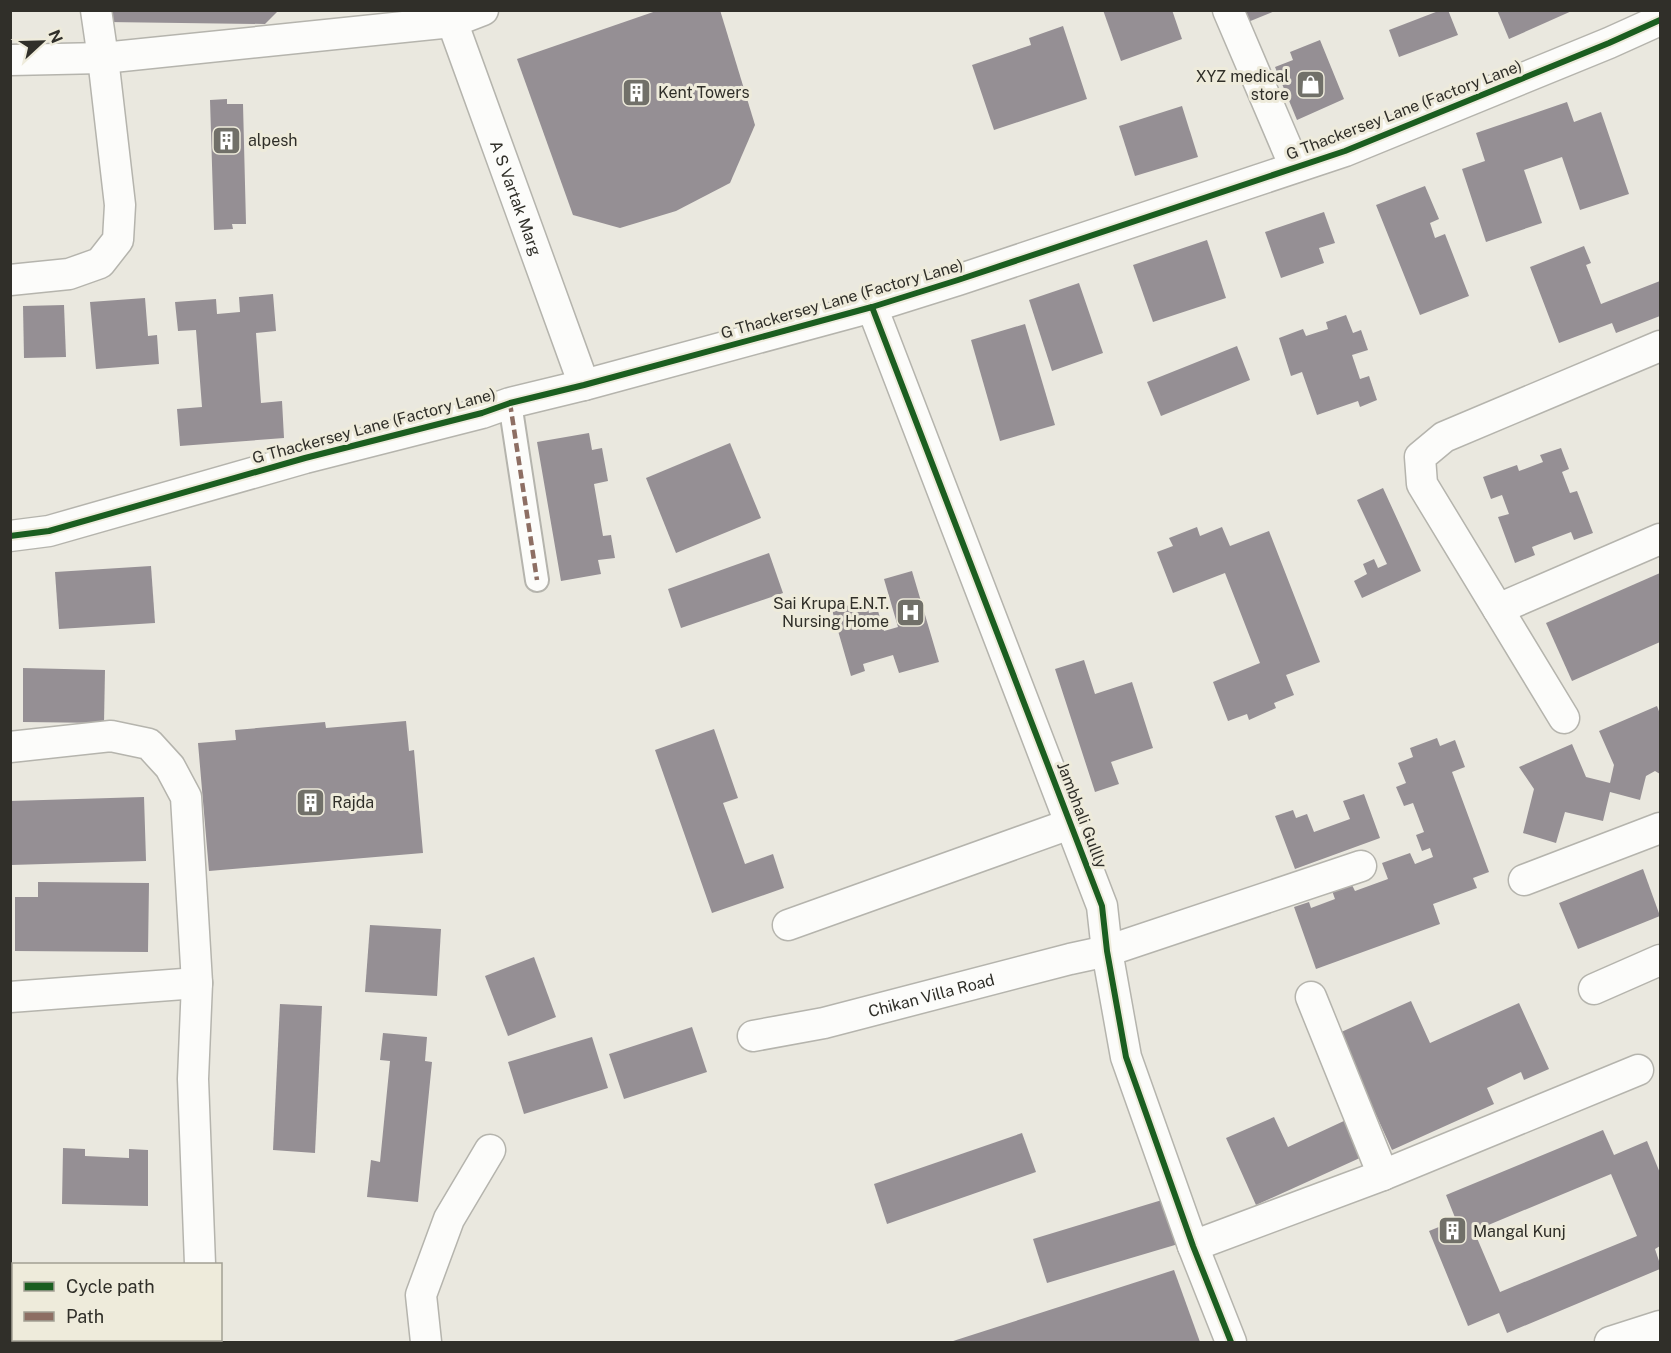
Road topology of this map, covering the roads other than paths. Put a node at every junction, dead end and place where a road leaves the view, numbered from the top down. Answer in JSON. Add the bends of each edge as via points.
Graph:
{"nodes":[{"id":1,"x":96,"y":10,"type":"edge"},
{"id":2,"x":483,"y":10,"type":"edge"},
{"id":3,"x":1228,"y":10,"type":"edge"},
{"id":4,"x":450,"y":16,"type":"edge"},
{"id":5,"x":1660,"y":20,"type":"edge"},
{"id":6,"x":103,"y":58,"type":"junction"},
{"id":7,"x":10,"y":60,"type":"edge"},
{"id":8,"x":1295,"y":167,"type":"junction"},
{"id":9,"x":10,"y":280,"type":"edge"},
{"id":10,"x":872,"y":307,"type":"junction"},
{"id":11,"x":1660,"y":346,"type":"edge"},
{"id":12,"x":584,"y":386,"type":"junction"},
{"id":13,"x":510,"y":403,"type":"junction"},
{"id":14,"x":10,"y":536,"type":"edge"},
{"id":15,"x":1660,"y":539,"type":"edge"},
{"id":16,"x":537,"y":580,"type":"dead end"},
{"id":17,"x":1498,"y":609,"type":"junction"},
{"id":18,"x":1564,"y":718,"type":"dead end"},
{"id":19,"x":10,"y":747,"type":"edge"},
{"id":20,"x":1070,"y":824,"type":"junction"},
{"id":21,"x":1660,"y":828,"type":"edge"},
{"id":22,"x":1360,"y":866,"type":"dead end"},
{"id":23,"x":1524,"y":880,"type":"dead end"},
{"id":24,"x":788,"y":925,"type":"dead end"},
{"id":25,"x":1107,"y":951,"type":"junction"},
{"id":26,"x":1660,"y":960,"type":"edge"},
{"id":27,"x":197,"y":983,"type":"junction"},
{"id":28,"x":1594,"y":989,"type":"dead end"},
{"id":29,"x":10,"y":997,"type":"edge"},
{"id":30,"x":1311,"y":997,"type":"dead end"},
{"id":31,"x":753,"y":1036,"type":"dead end"},
{"id":32,"x":1638,"y":1070,"type":"dead end"},
{"id":33,"x":490,"y":1150,"type":"dead end"},
{"id":34,"x":1383,"y":1175,"type":"junction"},
{"id":35,"x":1193,"y":1246,"type":"junction"},
{"id":36,"x":200,"y":1263,"type":"edge"},
{"id":37,"x":1660,"y":1326,"type":"edge"},
{"id":38,"x":426,"y":1342,"type":"edge"},
{"id":39,"x":1231,"y":1342,"type":"edge"},
{"id":40,"x":1610,"y":1342,"type":"edge"}],
"edges":[{"from":1,"to":6,"type":"street"},
{"from":2,"to":4,"type":"street"},
{"from":3,"to":8,"type":"street"},
{"from":4,"to":6,"type":"street"},
{"from":4,"to":12,"type":"street","name":"A S Vartak Marg"},
{"from":5,"to":8,"type":"street","name":"G Thackersey Lane (Factory Lane)","via":[[1346,151]]},
{"from":6,"to":7,"type":"street"},
{"from":6,"to":9,"type":"street","via":[[120,205],[118,240],[100,263],[69,274]]},
{"from":8,"to":10,"type":"street","name":"G Thackersey Lane (Factory Lane)"},
{"from":10,"to":12,"type":"street","name":"G Thackersey Lane (Factory Lane)"},
{"from":10,"to":20,"type":"street","name":"Jambhali Gullly"},
{"from":11,"to":17,"type":"street","via":[[1444,437],[1420,457],[1422,484]]},
{"from":12,"to":13,"type":"street","name":"G Thackersey Lane (Factory Lane)"},
{"from":13,"to":14,"type":"street","name":"G Thackersey Lane (Factory Lane)","via":[[49,531]]},
{"from":13,"to":16,"type":"street"},
{"from":15,"to":17,"type":"street"},
{"from":17,"to":18,"type":"street"},
{"from":19,"to":27,"type":"street","via":[[111,735],[149,744],[170,767],[186,797]]},
{"from":20,"to":24,"type":"street"},
{"from":20,"to":25,"type":"street","name":"Jambhali Gullly","via":[[1102,906]]},
{"from":21,"to":23,"type":"street"},
{"from":22,"to":25,"type":"street","name":"Chikan Villa Road"},
{"from":25,"to":31,"type":"street","name":"Chikan Villa Road","via":[[824,1023]]},
{"from":25,"to":35,"type":"street","name":"Jambhali Gullly","via":[[1126,1057]]},
{"from":26,"to":28,"type":"street"},
{"from":27,"to":29,"type":"street"},
{"from":27,"to":36,"type":"street","via":[[193,1079]]},
{"from":30,"to":34,"type":"street"},
{"from":32,"to":34,"type":"street"},
{"from":33,"to":38,"type":"street","via":[[449,1220],[421,1295]]},
{"from":34,"to":35,"type":"street"},
{"from":35,"to":39,"type":"street","name":"Jambhali Gullly"},
{"from":37,"to":40,"type":"street"}]}
